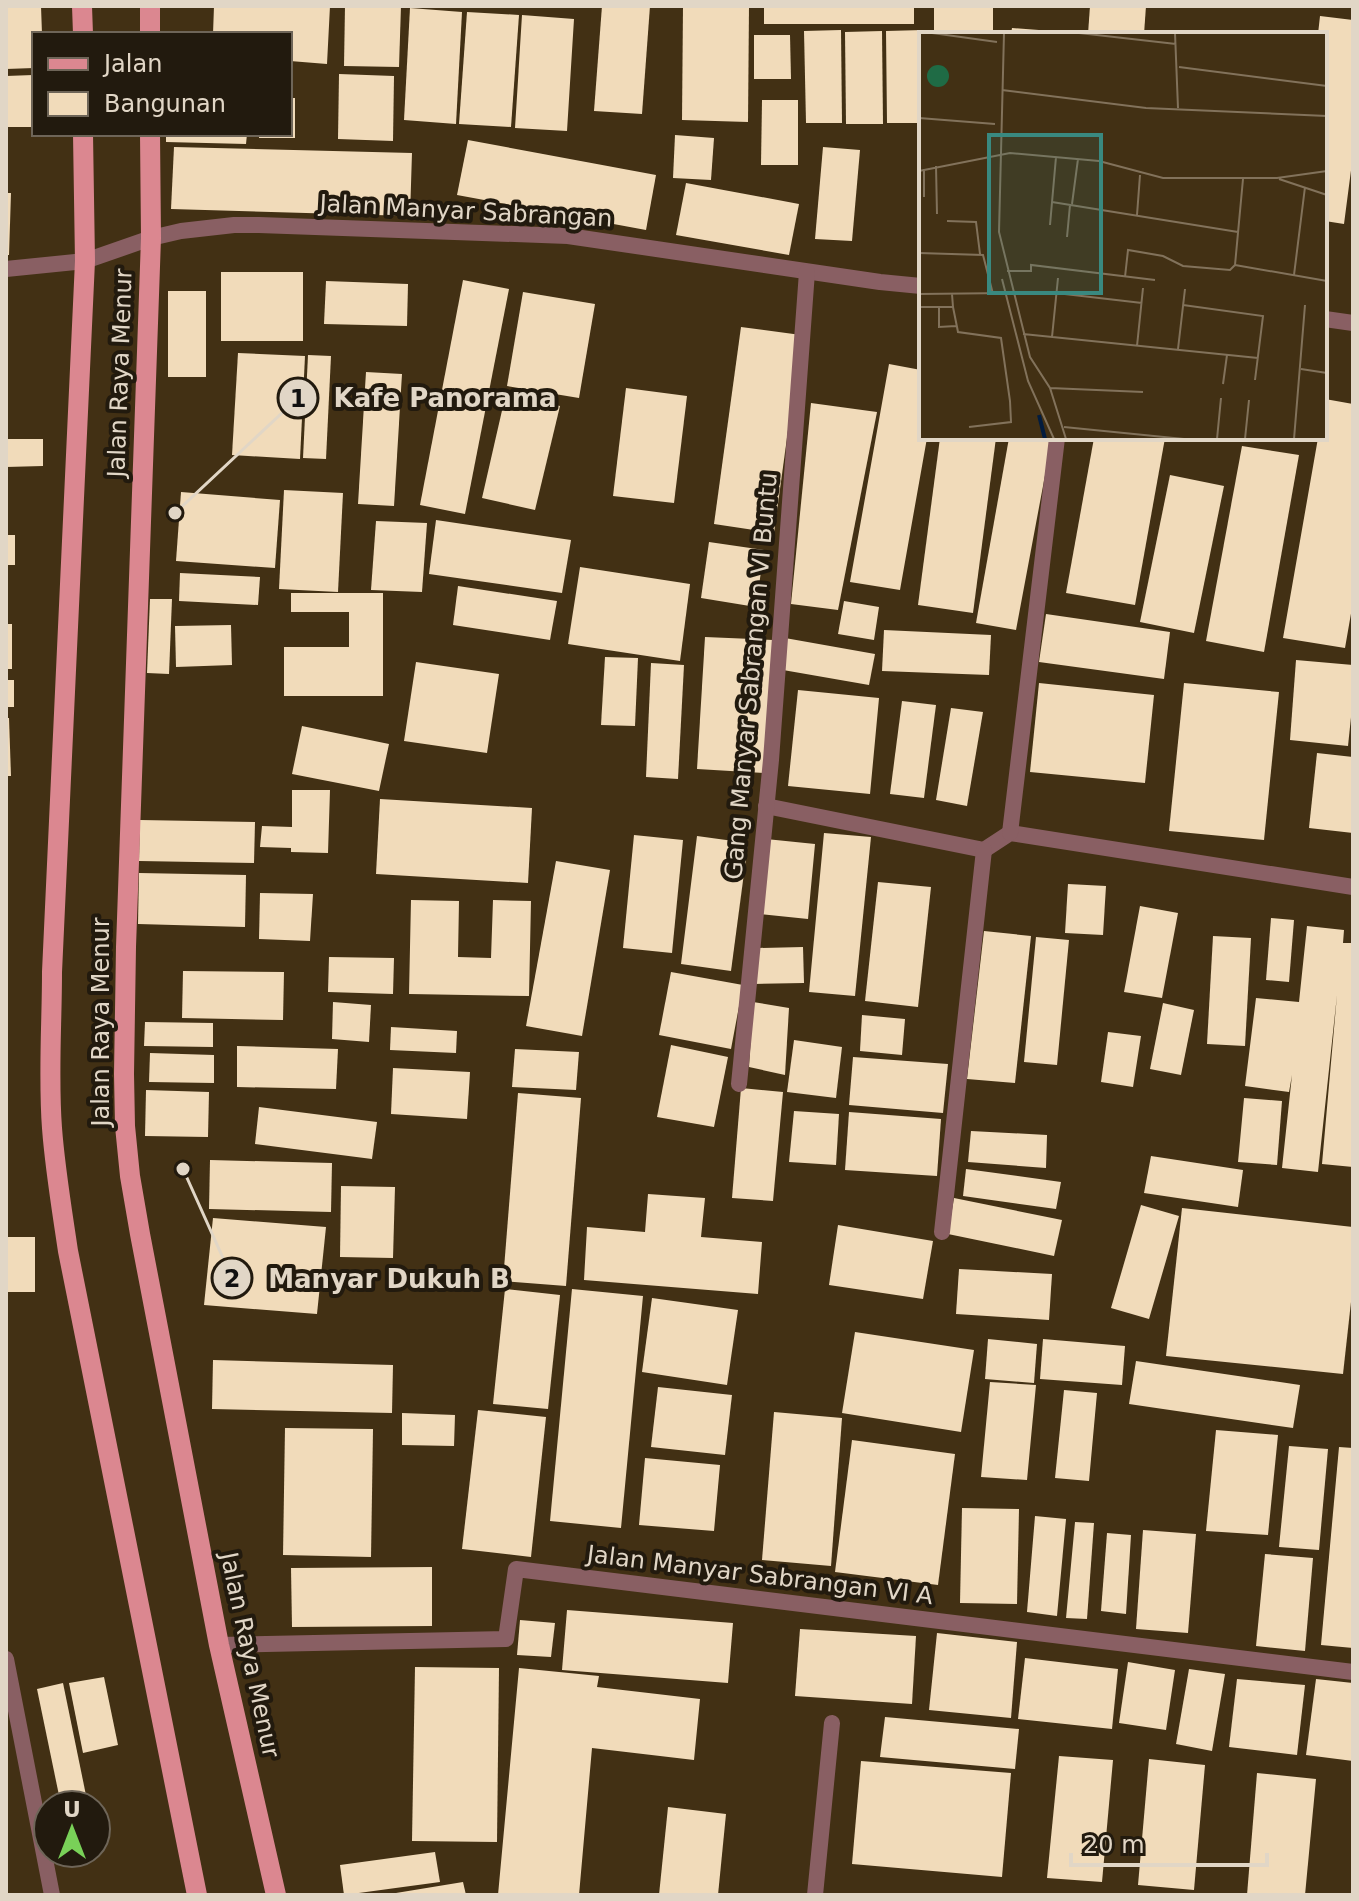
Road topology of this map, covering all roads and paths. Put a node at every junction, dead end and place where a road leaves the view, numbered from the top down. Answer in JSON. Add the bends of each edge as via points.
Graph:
{"nodes":[{"id":1,"x":82,"y":6,"type":"edge"},
{"id":2,"x":150,"y":6,"type":"edge"},
{"id":3,"x":83,"y":32,"type":"edge"},
{"id":4,"x":150,"y":32,"type":"edge"},
{"id":5,"x":83,"y":136,"type":"edge"},
{"id":6,"x":150,"y":136,"type":"edge"},
{"id":7,"x":151,"y":238,"type":"junction"},
{"id":8,"x":85,"y":261,"type":"junction"},
{"id":9,"x":6,"y":269,"type":"edge"},
{"id":10,"x":807,"y":272,"type":"junction"},
{"id":11,"x":919,"y":286,"type":"edge"},
{"id":12,"x":1327,"y":319,"type":"edge"},
{"id":13,"x":1353,"y":323,"type":"edge"},
{"id":14,"x":1057,"y":440,"type":"edge"},
{"id":15,"x":766,"y":806,"type":"junction"},
{"id":16,"x":1010,"y":833,"type":"junction"},
{"id":17,"x":984,"y":850,"type":"junction"},
{"id":18,"x":1353,"y":887,"type":"edge"},
{"id":19,"x":739,"y":1084,"type":"dead end"},
{"id":20,"x":942,"y":1232,"type":"dead end"},
{"id":21,"x":219,"y":1645,"type":"junction"},
{"id":22,"x":6,"y":1659,"type":"edge"},
{"id":23,"x":1353,"y":1672,"type":"edge"},
{"id":24,"x":832,"y":1723,"type":"dead end"},
{"id":25,"x":52,"y":1895,"type":"edge"},
{"id":26,"x":197,"y":1895,"type":"edge"},
{"id":27,"x":276,"y":1895,"type":"edge"},
{"id":28,"x":815,"y":1895,"type":"edge"}],
"edges":[{"from":1,"to":3,"type":"main road"},
{"from":2,"to":4,"type":"main road"},
{"from":5,"to":8,"type":"main road","name":"Jalan Raya Menur"},
{"from":6,"to":7,"type":"main road","name":"Jalan Raya Menur"},
{"from":7,"to":8,"type":"street","name":"Jalan Manyar Sabrangan"},
{"from":7,"to":10,"type":"street","name":"Jalan Manyar Sabrangan","via":[[234,225],[568,236]]},
{"from":7,"to":21,"type":"main road","name":"Jalan Raya Menur","via":[[126,947],[125,1126],[140,1234]]},
{"from":8,"to":9,"type":"street","name":"Jalan Manyar Sabrangan"},
{"from":8,"to":26,"type":"main road","name":"Jalan Raya Menur","via":[[52,972],[52,1129],[68,1251]]},
{"from":10,"to":11,"type":"street","name":"Jalan Manyar Sabrangan"},
{"from":10,"to":15,"type":"street","name":"Gang Manyar Sabrangan VI Buntu"},
{"from":12,"to":13,"type":"street"},
{"from":14,"to":16,"type":"street"},
{"from":15,"to":17,"type":"street"},
{"from":15,"to":19,"type":"street","name":"Gang Manyar Sabrangan VI Buntu"},
{"from":16,"to":17,"type":"street"},
{"from":16,"to":18,"type":"street"},
{"from":17,"to":20,"type":"street"},
{"from":21,"to":23,"type":"street","name":"Jalan Manyar Sabrangan VI A","via":[[506,1639],[516,1569]]},
{"from":21,"to":27,"type":"main road","name":"Jalan Raya Menur"},
{"from":22,"to":25,"type":"street"},
{"from":24,"to":28,"type":"street"}]}
